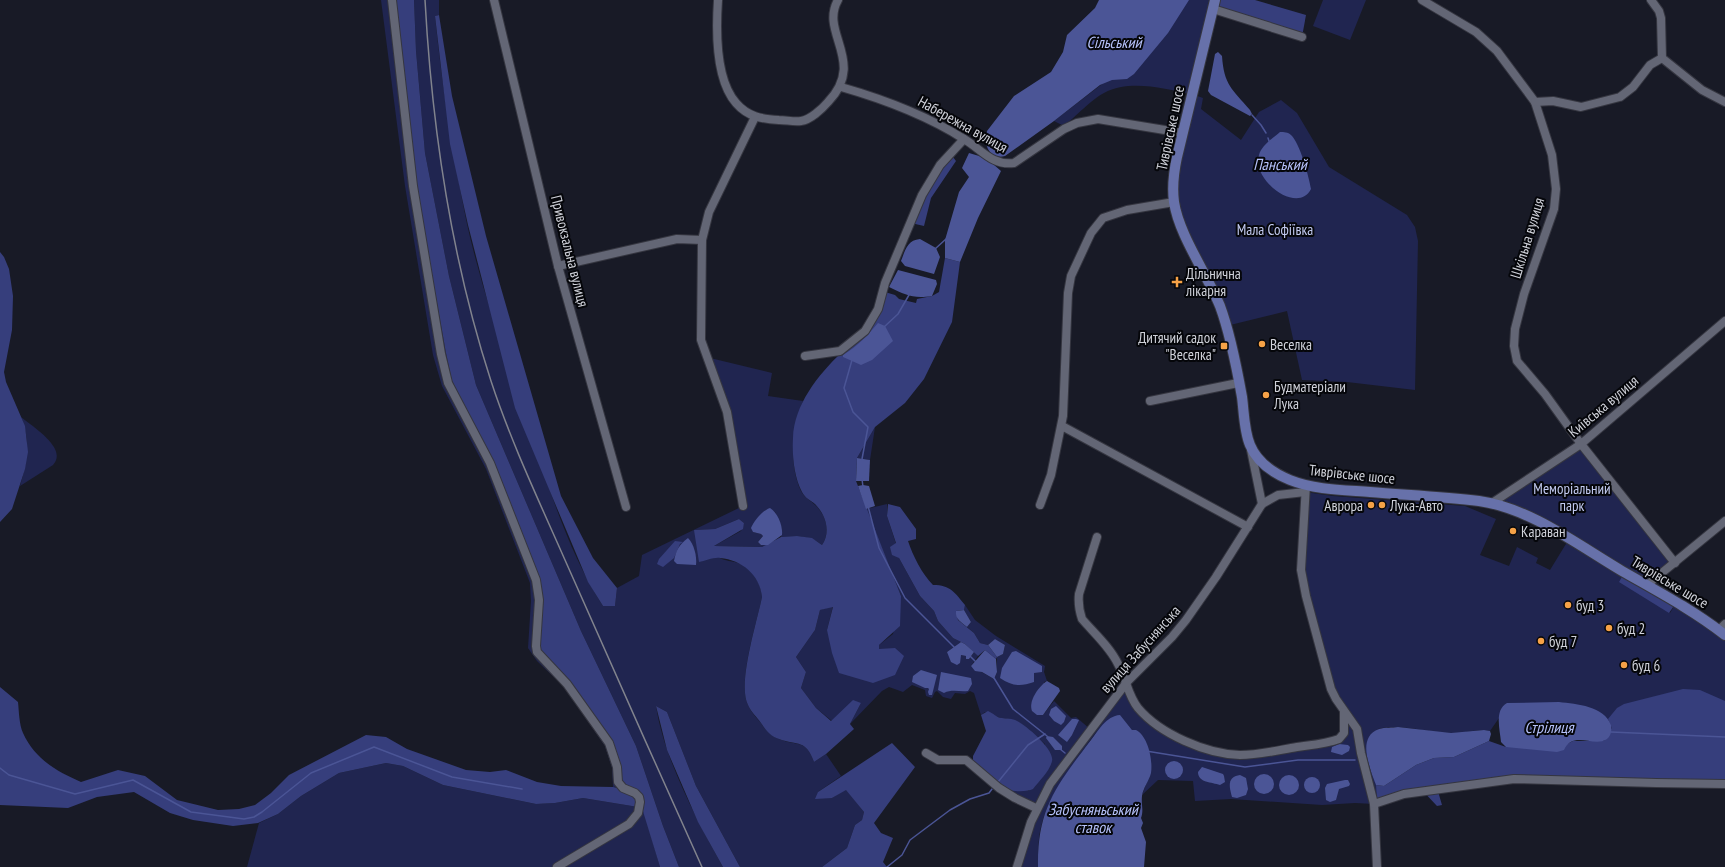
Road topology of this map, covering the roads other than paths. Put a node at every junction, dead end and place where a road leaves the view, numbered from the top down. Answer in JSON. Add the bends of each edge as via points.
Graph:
{"nodes":[{"id":1,"x":392,"y":0,"type":"edge"},
{"id":2,"x":494,"y":0,"type":"edge"},
{"id":3,"x":718,"y":0,"type":"edge"},
{"id":4,"x":838,"y":0,"type":"edge"},
{"id":5,"x":1436,"y":0,"type":"edge"},
{"id":6,"x":1651,"y":0,"type":"edge"},
{"id":7,"x":1425,"y":2,"type":"edge"},
{"id":8,"x":1214,"y":5,"type":"edge"},
{"id":9,"x":1302,"y":37,"type":"dead end"},
{"id":10,"x":1662,"y":58,"type":"junction"},
{"id":11,"x":841,"y":87,"type":"junction"},
{"id":12,"x":1536,"y":102,"type":"junction"},
{"id":13,"x":1725,"y":102,"type":"edge"},
{"id":14,"x":755,"y":117,"type":"junction"},
{"id":15,"x":1183,"y":133,"type":"junction"},
{"id":16,"x":964,"y":139,"type":"junction"},
{"id":17,"x":1174,"y":202,"type":"junction"},
{"id":18,"x":702,"y":240,"type":"junction"},
{"id":19,"x":558,"y":266,"type":"junction"},
{"id":20,"x":1725,"y":321,"type":"edge"},
{"id":21,"x":805,"y":356,"type":"dead end"},
{"id":22,"x":1238,"y":382,"type":"junction"},
{"id":23,"x":1150,"y":401,"type":"dead end"},
{"id":24,"x":1062,"y":426,"type":"junction"},
{"id":25,"x":1581,"y":444,"type":"junction"},
{"id":26,"x":1250,"y":445,"type":"junction"},
{"id":27,"x":1306,"y":488,"type":"junction"},
{"id":28,"x":1492,"y":503,"type":"junction"},
{"id":29,"x":1040,"y":504,"type":"dead end"},
{"id":30,"x":1262,"y":504,"type":"junction"},
{"id":31,"x":743,"y":506,"type":"dead end"},
{"id":32,"x":626,"y":507,"type":"dead end"},
{"id":33,"x":1725,"y":521,"type":"edge"},
{"id":34,"x":1248,"y":527,"type":"junction"},
{"id":35,"x":1097,"y":537,"type":"dead end"},
{"id":36,"x":1674,"y":563,"type":"junction"},
{"id":37,"x":1647,"y":585,"type":"junction"},
{"id":38,"x":1723,"y":630,"type":"edge"},
{"id":39,"x":1127,"y":682,"type":"junction"},
{"id":40,"x":1344,"y":712,"type":"junction"},
{"id":41,"x":926,"y":753,"type":"dead end"},
{"id":42,"x":1725,"y":784,"type":"edge"},
{"id":43,"x":1374,"y":804,"type":"junction"},
{"id":44,"x":1036,"y":808,"type":"junction"},
{"id":45,"x":557,"y":867,"type":"edge"},
{"id":46,"x":1017,"y":867,"type":"edge"},
{"id":47,"x":1376,"y":867,"type":"edge"}],
"edges":[{"from":1,"to":45,"type":"street","via":[[413,186],[448,383],[490,463],[536,580],[537,652],[567,684],[609,743],[617,767],[618,782],[623,788],[635,793],[640,802],[638,813],[629,824]]},
{"from":2,"to":19,"type":"street","name":"Привокзальна вулиця"},
{"from":3,"to":14,"type":"street","via":[[717,43],[728,94],[736,104]]},
{"from":4,"to":11,"type":"street","via":[[832,16],[844,59]]},
{"from":5,"to":7,"type":"street"},
{"from":6,"to":10,"type":"street","via":[[1661,18]]},
{"from":7,"to":12,"type":"street","name":"Шкільна вулиця","via":[[1476,32],[1492,46]]},
{"from":8,"to":9,"type":"street"},
{"from":8,"to":15,"type":"main road","name":"Тиврівське шосе"},
{"from":10,"to":12,"type":"street","via":[[1650,65],[1633,87],[1620,97],[1581,107],[1550,101]]},
{"from":10,"to":13,"type":"street","via":[[1702,90]]},
{"from":11,"to":14,"type":"street","via":[[824,106],[802,121]]},
{"from":11,"to":16,"type":"street","name":"Набережна вулиця","via":[[910,110]]},
{"from":12,"to":25,"type":"street","name":"Шкільна вулиця","via":[[1552,155],[1556,189],[1554,209],[1524,294],[1515,330],[1514,346],[1517,361],[1545,394]]},
{"from":14,"to":18,"type":"street","via":[[709,212]]},
{"from":15,"to":16,"type":"street","name":"Набережна вулиця","via":[[1098,119],[1077,123],[1064,129],[1014,163],[1005,164],[998,163]]},
{"from":15,"to":17,"type":"main road","name":"Тиврівське шосе","via":[[1175,169]]},
{"from":16,"to":21,"type":"street","via":[[940,165],[922,195],[885,282],[878,309],[865,331],[840,350]]},
{"from":17,"to":22,"type":"main road","name":"Тиврівське шосе","via":[[1181,226],[1221,310]]},
{"from":17,"to":24,"type":"street","via":[[1107,216],[1091,233],[1069,283]]},
{"from":18,"to":19,"type":"street","via":[[677,239]]},
{"from":18,"to":31,"type":"street","via":[[701,340],[727,412]]},
{"from":19,"to":32,"type":"street","name":"Привокзальна вулиця"},
{"from":20,"to":25,"type":"street","name":"Київська вулиця"},
{"from":22,"to":23,"type":"street"},
{"from":22,"to":26,"type":"main road","name":"Тиврівське шосе"},
{"from":24,"to":29,"type":"street","via":[[1051,475]]},
{"from":24,"to":34,"type":"street"},
{"from":25,"to":28,"type":"street","name":"Київська вулиця"},
{"from":25,"to":36,"type":"street","name":"Шкільна вулиця"},
{"from":26,"to":27,"type":"main road","name":"Тиврівське шосе","via":[[1270,470]]},
{"from":26,"to":30,"type":"street"},
{"from":27,"to":28,"type":"main road","name":"Тиврівське шосе"},
{"from":27,"to":30,"type":"street","via":[[1278,495]]},
{"from":27,"to":40,"type":"street","via":[[1300,562],[1303,587],[1331,689]]},
{"from":28,"to":37,"type":"main road","name":"Тиврівське шосе","via":[[1514,510],[1542,524]]},
{"from":30,"to":34,"type":"street","name":"вулиця Забуснянська"},
{"from":33,"to":36,"type":"street"},
{"from":34,"to":39,"type":"street","name":"вулиця Забуснянська","via":[[1186,620]]},
{"from":35,"to":39,"type":"street","via":[[1084,574],[1079,594],[1079,608],[1082,619],[1114,657]]},
{"from":36,"to":37,"type":"street"},
{"from":37,"to":38,"type":"main road","name":"Тиврівське шосе"},
{"from":39,"to":40,"type":"street","via":[[1136,705],[1158,726],[1198,746],[1230,754],[1249,754],[1335,741],[1344,733]]},
{"from":39,"to":44,"type":"street","name":"вулиця Забуснянська","via":[[1054,776]]},
{"from":40,"to":43,"type":"street","via":[[1357,728]]},
{"from":41,"to":44,"type":"street","via":[[938,760],[966,760],[999,788]]},
{"from":42,"to":43,"type":"street","via":[[1514,779],[1404,794]]},
{"from":43,"to":47,"type":"street"},
{"from":44,"to":46,"type":"street","name":"вулиця Забуснянська"}]}
